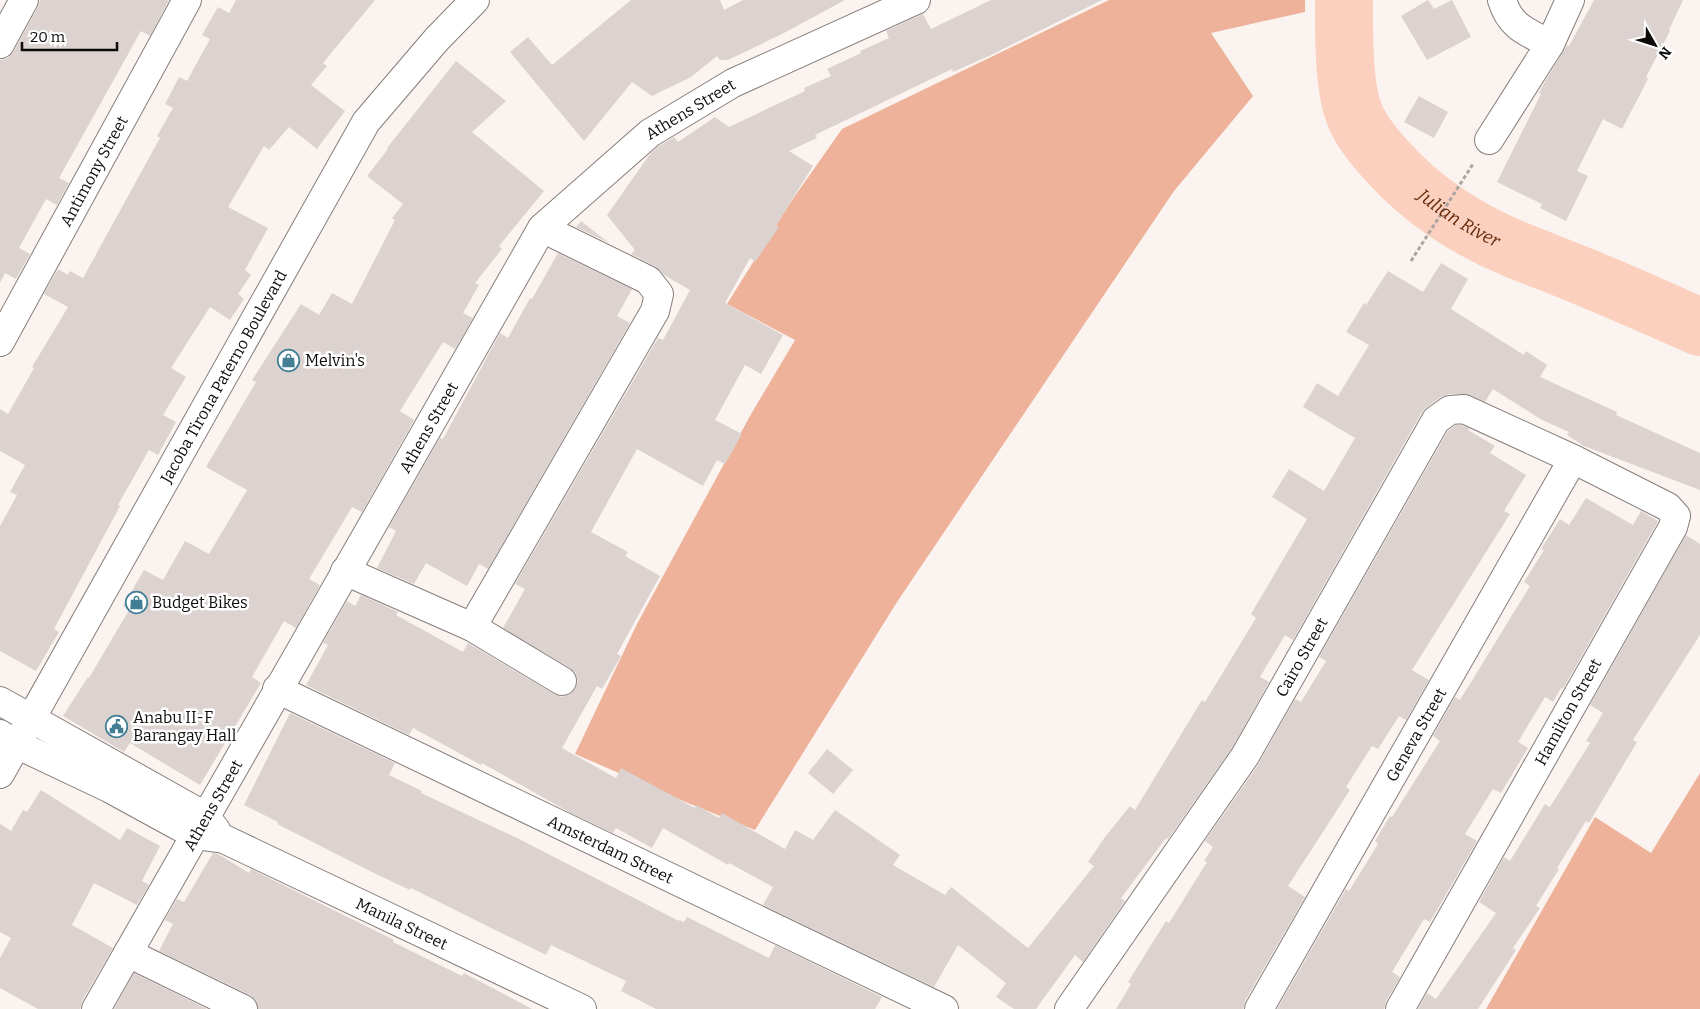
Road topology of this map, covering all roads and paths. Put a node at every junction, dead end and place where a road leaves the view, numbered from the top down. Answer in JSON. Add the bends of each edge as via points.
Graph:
{"nodes":[{"id":1,"x":24,"y":0,"type":"edge"},
{"id":2,"x":187,"y":0,"type":"edge"},
{"id":3,"x":475,"y":0,"type":"edge"},
{"id":4,"x":916,"y":0,"type":"edge"},
{"id":5,"x":1502,"y":0,"type":"edge"},
{"id":6,"x":1570,"y":0,"type":"edge"},
{"id":7,"x":0,"y":44,"type":"edge"},
{"id":8,"x":1550,"y":44,"type":"junction"},
{"id":9,"x":1488,"y":140,"type":"joint"},
{"id":10,"x":542,"y":228,"type":"junction"},
{"id":11,"x":1411,"y":261,"type":"dead end"},
{"id":12,"x":0,"y":342,"type":"edge"},
{"id":13,"x":1573,"y":459,"type":"junction"},
{"id":14,"x":345,"y":571,"type":"junction"},
{"id":15,"x":472,"y":627,"type":"junction"},
{"id":16,"x":562,"y":682,"type":"dead end"},
{"id":17,"x":277,"y":689,"type":"junction"},
{"id":18,"x":0,"y":701,"type":"edge"},
{"id":19,"x":30,"y":718,"type":"junction"},
{"id":20,"x":8,"y":739,"type":"edge"},
{"id":21,"x":0,"y":774,"type":"edge"},
{"id":22,"x":200,"y":826,"type":"junction"},
{"id":23,"x":128,"y":953,"type":"junction"},
{"id":24,"x":96,"y":1009,"type":"edge"},
{"id":25,"x":243,"y":1009,"type":"edge"},
{"id":26,"x":582,"y":1009,"type":"edge"},
{"id":27,"x":944,"y":1009,"type":"edge"},
{"id":28,"x":1068,"y":1009,"type":"edge"},
{"id":29,"x":1259,"y":1009,"type":"edge"},
{"id":30,"x":1400,"y":1009,"type":"edge"}],
"edges":[{"from":1,"to":7,"type":"street"},
{"from":2,"to":12,"type":"street","name":"Antimony Street"},
{"from":3,"to":19,"type":"street","name":"Jacoba Tirona Paterno Boulevard","via":[[436,39],[366,122]]},
{"from":4,"to":10,"type":"street","name":"Athens Street","via":[[733,83],[650,133]]},
{"from":5,"to":8,"type":"street","via":[[1505,10],[1518,27]]},
{"from":6,"to":8,"type":"street"},
{"from":8,"to":9,"type":"street"},
{"from":9,"to":11,"type":"path"},
{"from":10,"to":14,"type":"street","name":"Athens Street"},
{"from":10,"to":15,"type":"street","via":[[648,280],[659,294],[655,311]]},
{"from":13,"to":28,"type":"street","name":"Cairo Street","via":[[1464,409],[1450,410],[1436,420],[1245,756]]},
{"from":13,"to":29,"type":"street","name":"Geneva Street"},
{"from":13,"to":30,"type":"street","name":"Hamilton Street","via":[[1668,507],[1676,516]]},
{"from":14,"to":15,"type":"street"},
{"from":14,"to":17,"type":"street","name":"Athens Street"},
{"from":15,"to":16,"type":"street"},
{"from":17,"to":22,"type":"street","name":"Athens Street"},
{"from":17,"to":27,"type":"street","name":"Amsterdam Street"},
{"from":18,"to":19,"type":"street","name":"Manila Street"},
{"from":19,"to":20,"type":"street","name":"Jacoba Tirona Paterno Boulevard"},
{"from":19,"to":22,"type":"street","name":"Manila Street"},
{"from":20,"to":21,"type":"street","name":"Jacoba Tirona Paterno Boulevard"},
{"from":20,"to":22,"type":"street","name":"Manila Street","via":[[109,788]]},
{"from":22,"to":23,"type":"street","name":"Athens Street"},
{"from":22,"to":26,"type":"street","name":"Manila Street"},
{"from":23,"to":24,"type":"street","name":"Athens Street"},
{"from":23,"to":25,"type":"street"}]}
